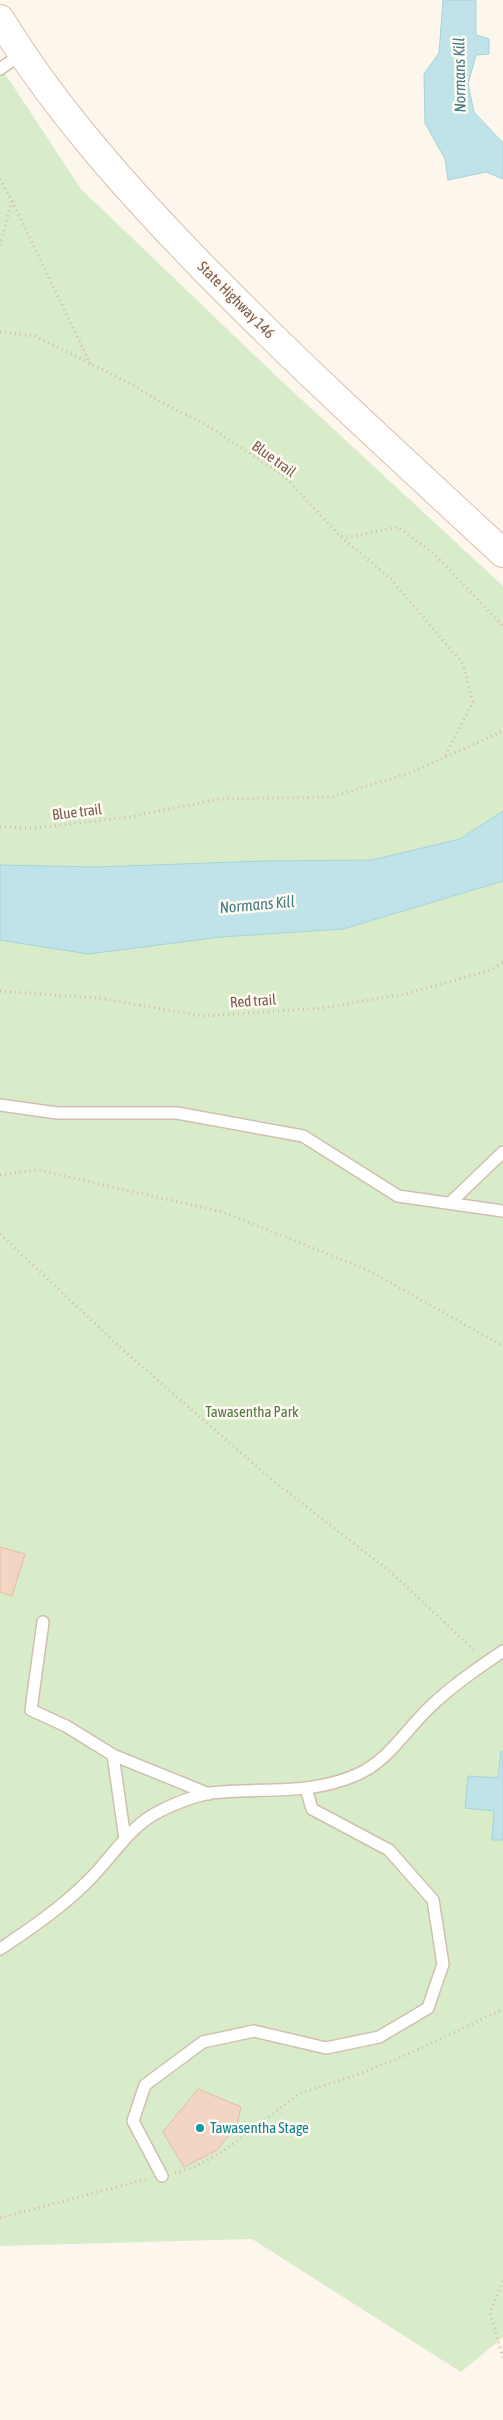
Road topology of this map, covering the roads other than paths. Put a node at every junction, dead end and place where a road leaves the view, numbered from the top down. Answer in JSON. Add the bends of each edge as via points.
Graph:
{"nodes":[{"id":1,"x":0,"y":20,"type":"edge"},
{"id":2,"x":10,"y":61,"type":"edge"},
{"id":3,"x":503,"y":554,"type":"edge"},
{"id":4,"x":0,"y":1105,"type":"edge"},
{"id":5,"x":503,"y":1152,"type":"edge"},
{"id":6,"x":450,"y":1203,"type":"junction"},
{"id":7,"x":503,"y":1211,"type":"edge"},
{"id":8,"x":43,"y":1622,"type":"dead end"},
{"id":9,"x":503,"y":1651,"type":"edge"},
{"id":10,"x":113,"y":1755,"type":"junction"},
{"id":11,"x":306,"y":1788,"type":"junction"},
{"id":12,"x":209,"y":1794,"type":"junction"},
{"id":13,"x":125,"y":1839,"type":"junction"},
{"id":14,"x":0,"y":1949,"type":"edge"},
{"id":15,"x":162,"y":2176,"type":"dead end"}],
"edges":[{"from":1,"to":2,"type":"main road","name":"State Highway 146"},
{"from":2,"to":3,"type":"main road","name":"State Highway 146","via":[[82,134],[251,318]]},
{"from":4,"to":6,"type":"lane","via":[[57,1113],[177,1113],[303,1136],[398,1196]]},
{"from":5,"to":6,"type":"lane"},
{"from":6,"to":7,"type":"lane"},
{"from":8,"to":10,"type":"lane","via":[[31,1710],[66,1726]]},
{"from":9,"to":11,"type":"lane","via":[[430,1707],[384,1758],[356,1775]]},
{"from":10,"to":12,"type":"lane"},
{"from":10,"to":13,"type":"lane"},
{"from":11,"to":12,"type":"lane"},
{"from":11,"to":15,"type":"lane","via":[[312,1809],[389,1850],[433,1900],[443,1964],[428,2008],[378,2037],[326,2048],[254,2031],[203,2042],[145,2085],[134,2121]]},
{"from":12,"to":13,"type":"lane","via":[[161,1810]]},
{"from":13,"to":14,"type":"lane","via":[[88,1882],[35,1926]]}]}
